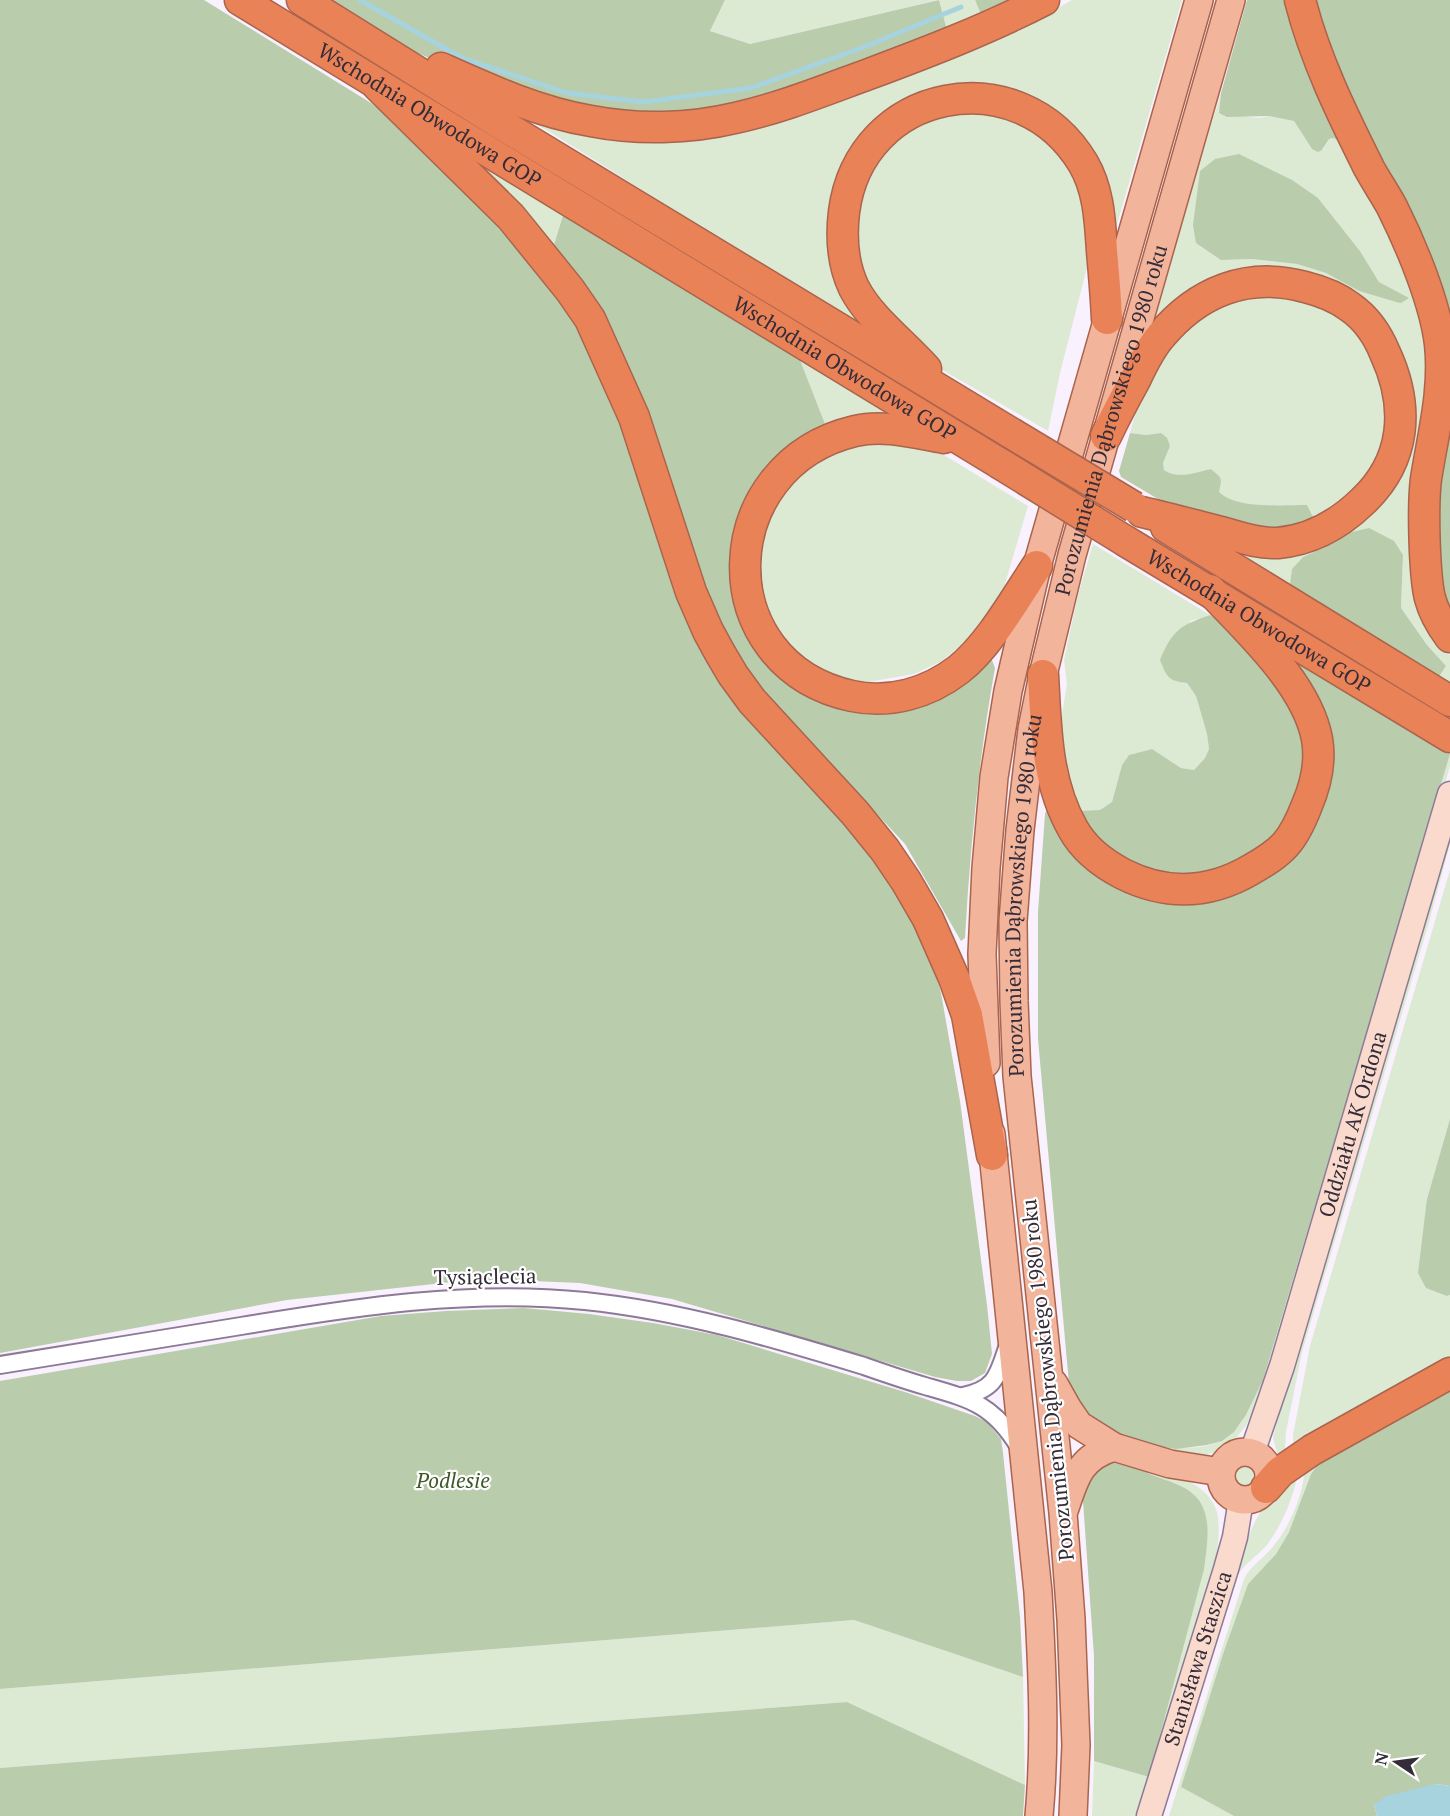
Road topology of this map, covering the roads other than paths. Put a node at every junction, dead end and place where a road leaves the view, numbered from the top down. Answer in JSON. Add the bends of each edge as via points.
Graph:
{"nodes":[{"id":1,"x":240,"y":0,"type":"edge"},
{"id":2,"x":302,"y":0,"type":"edge"},
{"id":3,"x":1044,"y":0,"type":"edge"},
{"id":4,"x":1199,"y":0,"type":"edge"},
{"id":5,"x":1231,"y":0,"type":"edge"},
{"id":6,"x":1300,"y":0,"type":"edge"},
{"id":7,"x":345,"y":26,"type":"junction"},
{"id":8,"x":377,"y":85,"type":"junction"},
{"id":9,"x":1107,"y":319,"type":"junction"},
{"id":10,"x":951,"y":396,"type":"junction"},
{"id":11,"x":1106,"y":436,"type":"junction"},
{"id":12,"x":965,"y":443,"type":"junction"},
{"id":13,"x":1138,"y":509,"type":"junction"},
{"id":14,"x":1037,"y":566,"type":"junction"},
{"id":15,"x":1210,"y":591,"type":"junction"},
{"id":16,"x":1450,"y":637,"type":"edge"},
{"id":17,"x":1043,"y":675,"type":"junction"},
{"id":18,"x":1450,"y":701,"type":"edge"},
{"id":19,"x":1450,"y":737,"type":"edge"},
{"id":20,"x":1450,"y":794,"type":"edge"},
{"id":21,"x":992,"y":1155,"type":"junction"},
{"id":22,"x":1011,"y":1336,"type":"junction"},
{"id":23,"x":0,"y":1365,"type":"edge"},
{"id":24,"x":1048,"y":1372,"type":"junction"},
{"id":25,"x":1450,"y":1373,"type":"edge"},
{"id":26,"x":963,"y":1396,"type":"junction"},
{"id":27,"x":1114,"y":1447,"type":"junction"},
{"id":28,"x":1252,"y":1453,"type":"junction"},
{"id":29,"x":1023,"y":1454,"type":"junction"},
{"id":30,"x":1221,"y":1472,"type":"junction"},
{"id":31,"x":1253,"y":1494,"type":"junction"},
{"id":32,"x":1063,"y":1513,"type":"junction"},
{"id":33,"x":1040,"y":1816,"type":"edge"},
{"id":34,"x":1073,"y":1816,"type":"edge"},
{"id":35,"x":1149,"y":1816,"type":"edge"}],
"edges":[{"from":1,"to":8,"type":"highway","name":"Wschodnia Obwodowa GOP"},
{"from":2,"to":7,"type":"highway","name":"Wschodnia Obwodowa GOP"},
{"from":3,"to":7,"type":"highway","via":[[894,65],[784,105],[706,124],[677,126],[592,121],[545,110]]},
{"from":4,"to":9,"type":"main road","name":"Porozumienia Dąbrowskiego 1980 roku"},
{"from":5,"to":11,"type":"main road","name":"Porozumienia Dąbrowskiego 1980 roku"},
{"from":6,"to":16,"type":"highway","via":[[1328,82],[1392,208],[1434,316],[1442,379],[1424,503],[1427,584],[1434,613]]},
{"from":7,"to":10,"type":"highway","name":"Wschodnia Obwodowa GOP"},
{"from":8,"to":12,"type":"highway","name":"Wschodnia Obwodowa GOP"},
{"from":8,"to":21,"type":"highway","via":[[511,217],[590,320],[634,417],[691,592],[724,661],[752,701],[885,850],[928,920],[967,1015]]},
{"from":9,"to":10,"type":"highway","via":[[1096,197],[1084,165],[1070,146],[1038,118],[1003,103],[956,98],[922,107],[893,124],[867,151],[847,196],[843,244],[854,288],[865,304]]},
{"from":9,"to":14,"type":"main road","name":"Porozumienia Dąbrowskiego 1980 roku"},
{"from":10,"to":13,"type":"highway","name":"Wschodnia Obwodowa GOP","bridge":true},
{"from":11,"to":13,"type":"highway","via":[[1159,338],[1194,305],[1229,287],[1255,281],[1274,282],[1333,297],[1352,308],[1370,326],[1390,363],[1400,400],[1401,423],[1392,460],[1367,497],[1326,530],[1300,540],[1275,543]]},
{"from":11,"to":17,"type":"main road","name":"Porozumienia Dąbrowskiego 1980 roku"},
{"from":12,"to":14,"type":"highway","via":[[882,428],[856,431],[823,443],[789,464],[764,495],[746,543],[747,593],[760,630],[771,647],[803,678],[855,697],[892,698],[928,689],[977,653]]},
{"from":12,"to":15,"type":"highway","name":"Wschodnia Obwodowa GOP","bridge":true},
{"from":13,"to":18,"type":"highway","name":"Wschodnia Obwodowa GOP"},
{"from":14,"to":21,"type":"main road","name":"Porozumienia Dąbrowskiego 1980 roku","via":[[1008,690],[994,777],[986,868],[982,954]]},
{"from":15,"to":17,"type":"highway","via":[[1272,656],[1297,692],[1311,718],[1318,759],[1317,776],[1302,817],[1286,844],[1267,860],[1224,884],[1199,890],[1149,884],[1111,867],[1088,849],[1074,831],[1055,786],[1047,751]]},
{"from":15,"to":19,"type":"highway","name":"Wschodnia Obwodowa GOP"},
{"from":17,"to":24,"type":"main road","name":"Porozumienia Dąbrowskiego 1980 roku","via":[[1026,765],[1013,921],[1017,1076]]},
{"from":20,"to":28,"type":"street","name":"Oddziału AK Ordona","via":[[1282,1366]]},
{"from":21,"to":22,"type":"main road","name":"Porozumienia Dąbrowskiego 1980 roku"},
{"from":22,"to":26,"type":"street","via":[[993,1381],[986,1389]]},
{"from":22,"to":29,"type":"main road","name":"Porozumienia Dąbrowskiego 1980 roku"},
{"from":23,"to":26,"type":"street","name":"Tysiąclecia","via":[[381,1304],[518,1297],[621,1305],[688,1317],[788,1342]]},
{"from":24,"to":27,"type":"main road","via":[[1079,1425]]},
{"from":24,"to":32,"type":"main road","name":"Porozumienia Dąbrowskiego 1980 roku"},
{"from":25,"to":31,"type":"highway","via":[[1312,1449]]},
{"from":26,"to":29,"type":"street","name":"Tysiąclecia","via":[[998,1419]]},
{"from":27,"to":30,"type":"main road","via":[[1170,1464]]},
{"from":27,"to":32,"type":"main road","via":[[1092,1456],[1083,1465]]},
{"from":28,"to":30,"type":"main road","via":[[1233,1455]]},
{"from":28,"to":31,"type":"main road","via":[[1267,1468],[1269,1480]]},
{"from":29,"to":33,"type":"main road","name":"Porozumienia Dąbrowskiego 1980 roku","via":[[1042,1665]]},
{"from":30,"to":31,"type":"main road","via":[[1222,1485],[1234,1498]]},
{"from":31,"to":35,"type":"street","name":"Stanisława Staszica","via":[[1235,1537]]},
{"from":32,"to":34,"type":"main road","name":"Porozumienia Dąbrowskiego 1980 roku","via":[[1076,1745]]}]}
